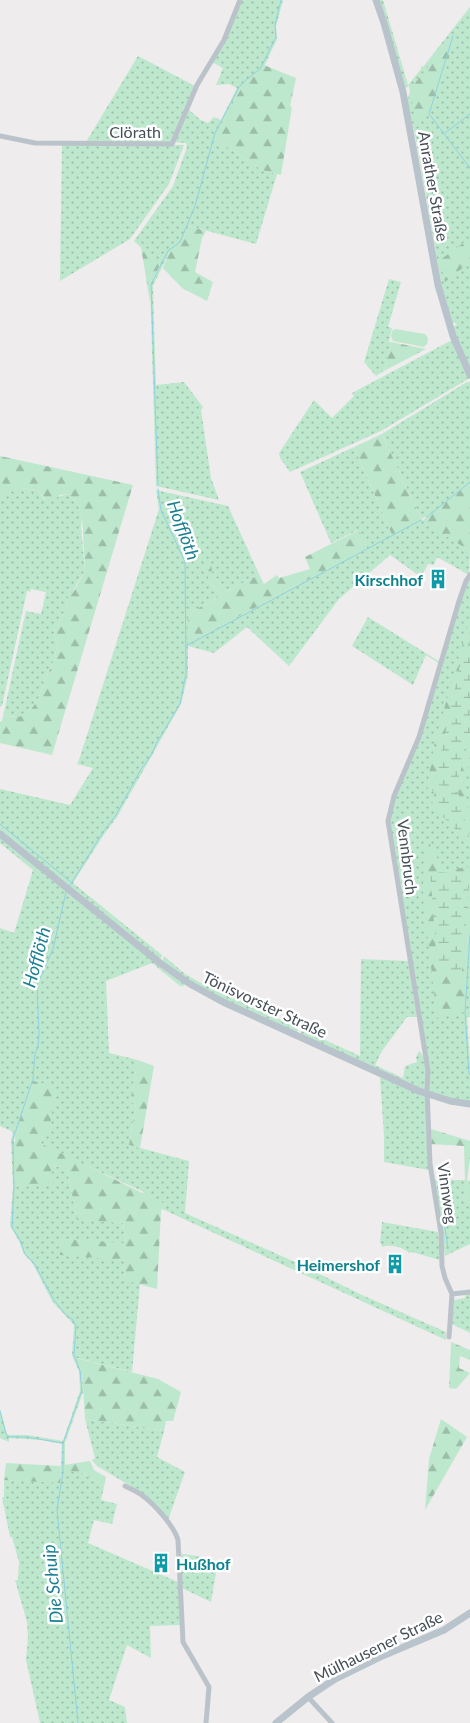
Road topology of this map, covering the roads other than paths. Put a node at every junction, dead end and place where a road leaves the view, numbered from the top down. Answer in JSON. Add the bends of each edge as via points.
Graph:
{"nodes":[{"id":1,"x":240,"y":0,"type":"edge"},
{"id":2,"x":376,"y":0,"type":"edge"},
{"id":3,"x":0,"y":136,"type":"edge"},
{"id":4,"x":470,"y":374,"type":"edge"},
{"id":5,"x":470,"y":575,"type":"edge"},
{"id":6,"x":0,"y":834,"type":"edge"},
{"id":7,"x":427,"y":1094,"type":"junction"},
{"id":8,"x":470,"y":1104,"type":"edge"},
{"id":9,"x":470,"y":1292,"type":"edge"},
{"id":10,"x":452,"y":1294,"type":"junction"},
{"id":11,"x":449,"y":1338,"type":"dead end"},
{"id":12,"x":125,"y":1486,"type":"dead end"},
{"id":13,"x":470,"y":1613,"type":"edge"},
{"id":14,"x":308,"y":1697,"type":"junction"},
{"id":15,"x":206,"y":1723,"type":"edge"},
{"id":16,"x":276,"y":1723,"type":"edge"},
{"id":17,"x":332,"y":1723,"type":"edge"}],
"edges":[{"from":1,"to":3,"type":"street","name":"Clörath","via":[[224,40],[197,85],[172,144],[35,143]]},
{"from":2,"to":4,"type":"main road","name":"Anrather Straße","via":[[403,92],[438,285]]},
{"from":5,"to":7,"type":"street","name":"Vennbruch","via":[[459,601],[419,737],[394,796],[388,821],[428,1070]]},
{"from":6,"to":7,"type":"main road","name":"Tönisvorster Straße","via":[[171,972],[204,992]]},
{"from":7,"to":8,"type":"main road","name":"Tönisvorster Straße"},
{"from":7,"to":10,"type":"street","name":"Vinnweg","via":[[430,1164],[441,1233],[442,1266]]},
{"from":9,"to":10,"type":"street"},
{"from":10,"to":11,"type":"street","name":"Vinnweg"},
{"from":12,"to":15,"type":"street","via":[[151,1503],[176,1532],[183,1642],[209,1687]]},
{"from":13,"to":14,"type":"main road","name":"Mülhausener Straße","via":[[444,1630],[335,1679]]},
{"from":14,"to":16,"type":"main road","name":"Mülhausener Straße"},
{"from":14,"to":17,"type":"street"}]}
